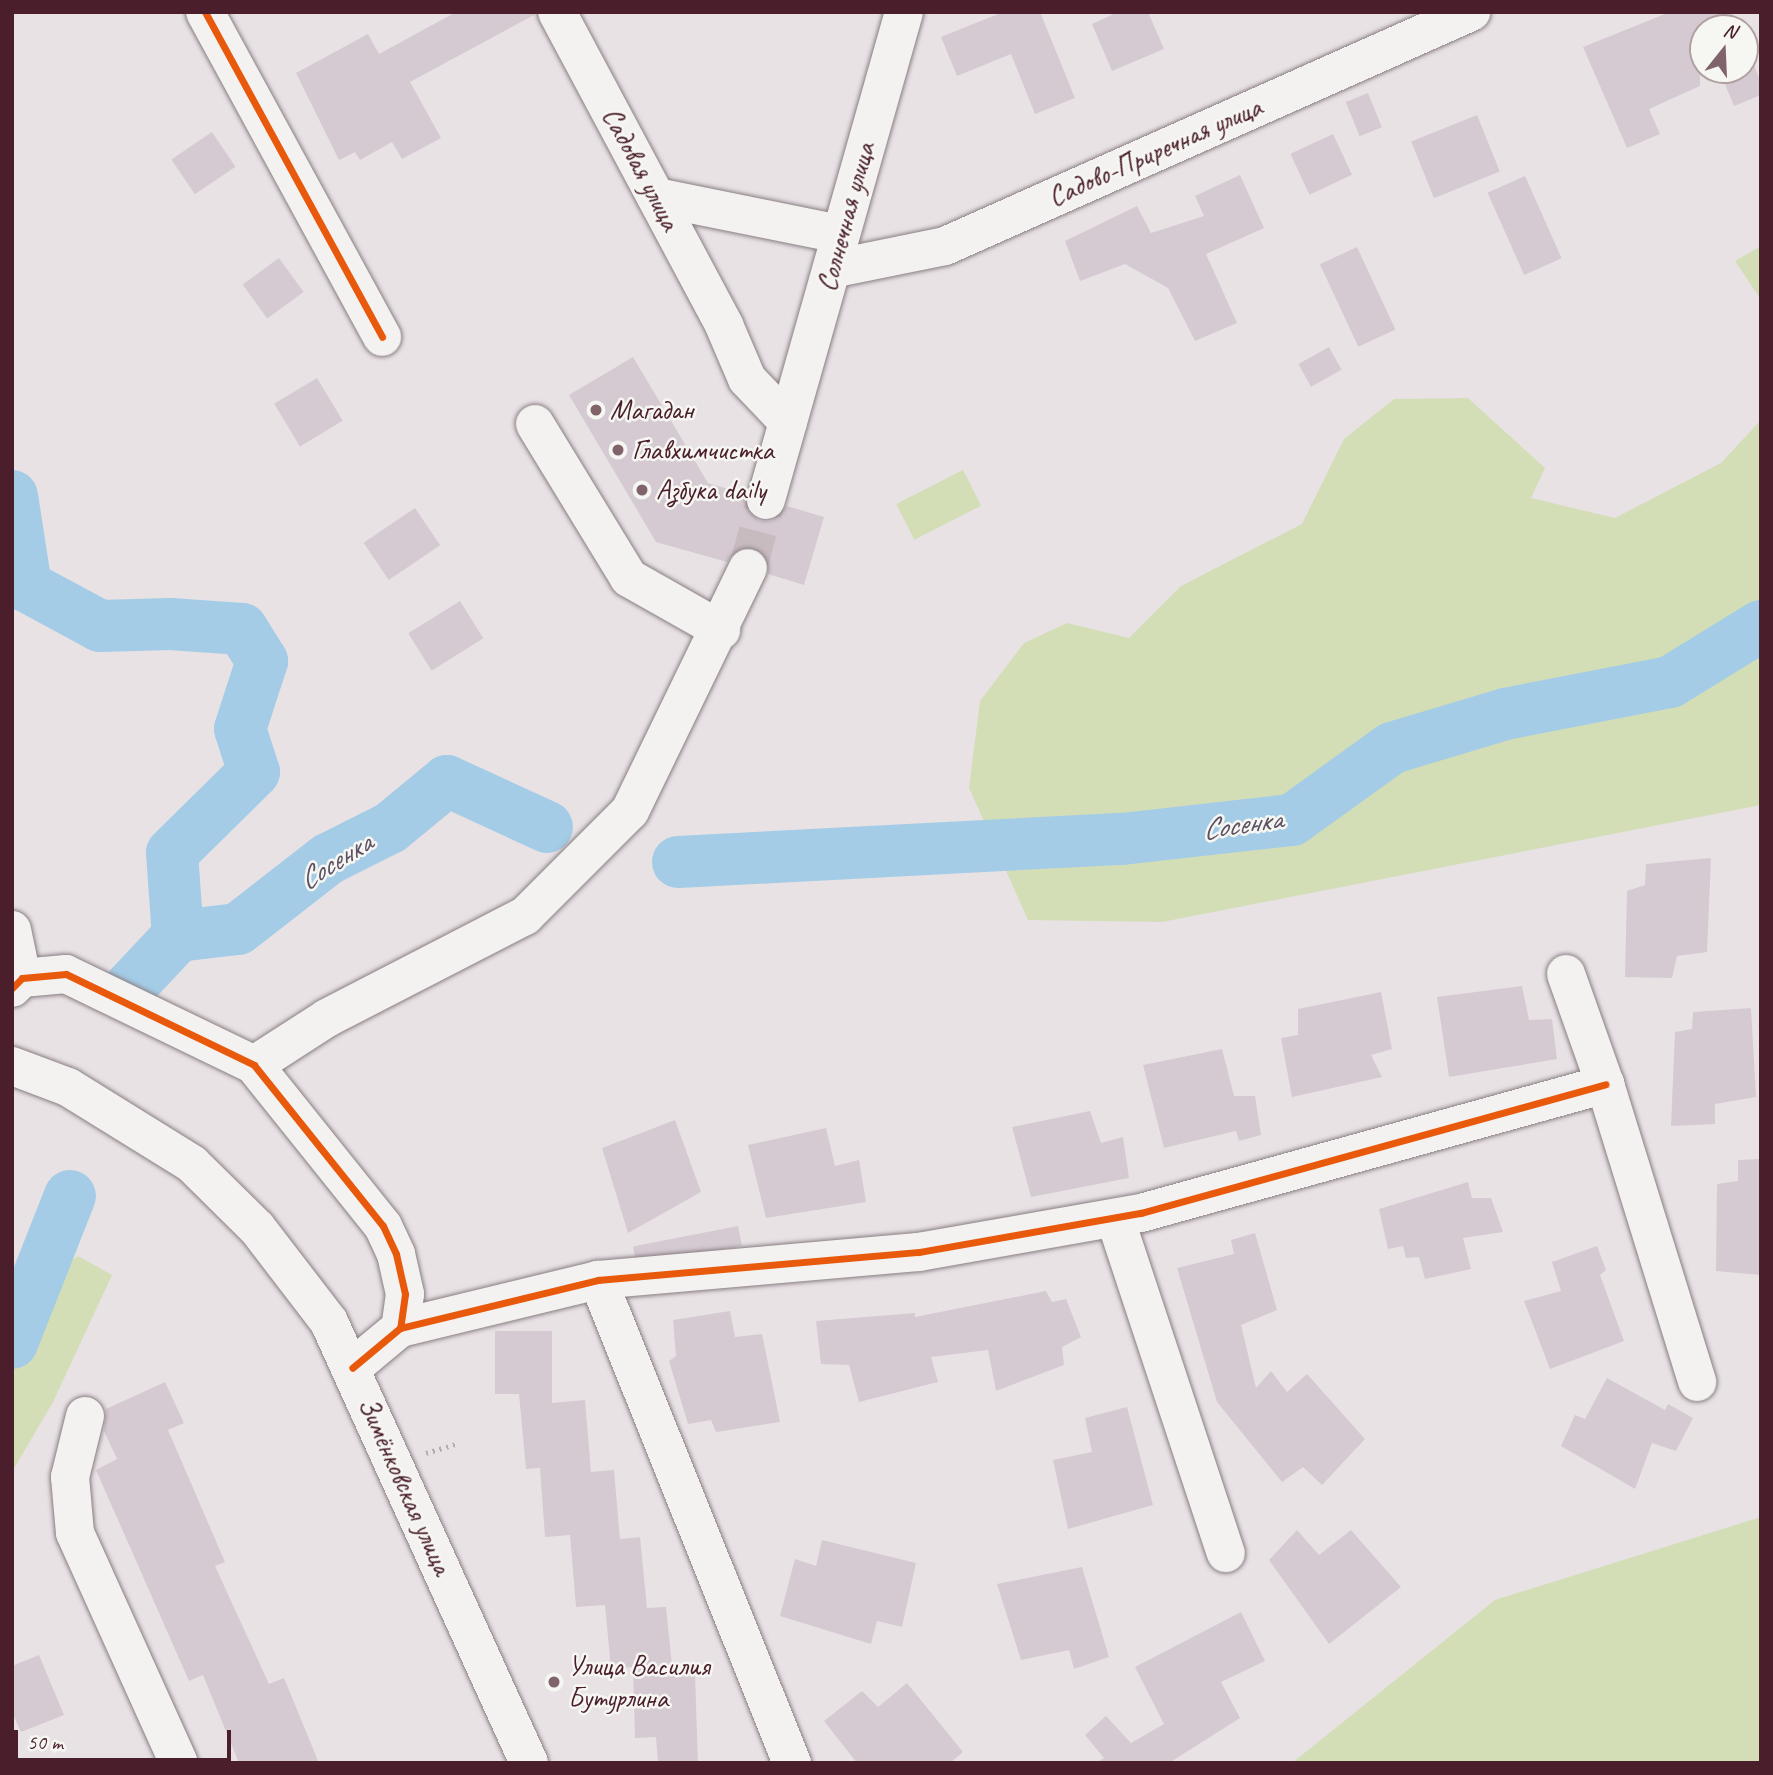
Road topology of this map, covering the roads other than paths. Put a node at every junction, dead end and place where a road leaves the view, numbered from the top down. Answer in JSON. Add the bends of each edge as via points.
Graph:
{"nodes":[{"id":1,"x":205,"y":12,"type":"edge"},
{"id":2,"x":557,"y":12,"type":"edge"},
{"id":3,"x":904,"y":12,"type":"edge"},
{"id":4,"x":1471,"y":12,"type":"edge"},
{"id":5,"x":656,"y":197,"type":"junction"},
{"id":6,"x":836,"y":252,"type":"junction"},
{"id":7,"x":382,"y":337,"type":"dead end"},
{"id":8,"x":788,"y":422,"type":"junction"},
{"id":9,"x":536,"y":424,"type":"dead end"},
{"id":10,"x":766,"y":500,"type":"tunnel mouth"},
{"id":11,"x":748,"y":568,"type":"tunnel mouth"},
{"id":12,"x":721,"y":630,"type":"junction"},
{"id":13,"x":12,"y":930,"type":"edge"},
{"id":14,"x":1566,"y":974,"type":"dead end"},
{"id":15,"x":17,"y":983,"type":"edge"},
{"id":16,"x":254,"y":1065,"type":"junction"},
{"id":17,"x":12,"y":1066,"type":"edge"},
{"id":18,"x":1605,"y":1084,"type":"junction"},
{"id":19,"x":1115,"y":1218,"type":"junction"},
{"id":20,"x":598,"y":1280,"type":"junction"},
{"id":21,"x":400,"y":1328,"type":"junction"},
{"id":22,"x":352,"y":1368,"type":"junction"},
{"id":23,"x":1697,"y":1382,"type":"dead end"},
{"id":24,"x":85,"y":1416,"type":"dead end"},
{"id":25,"x":1226,"y":1553,"type":"dead end"},
{"id":26,"x":179,"y":1763,"type":"edge"},
{"id":27,"x":529,"y":1763,"type":"edge"},
{"id":28,"x":792,"y":1763,"type":"edge"}],
"edges":[{"from":1,"to":7,"type":"street"},
{"from":2,"to":5,"type":"street","name":"Садовая улица"},
{"from":3,"to":6,"type":"street","name":"Солнечная улица"},
{"from":4,"to":6,"type":"street","name":"Садово-Приречная улица","via":[[945,246]]},
{"from":5,"to":6,"type":"street"},
{"from":5,"to":8,"type":"street","name":"Садовая улица","via":[[724,325],[747,379]]},
{"from":6,"to":8,"type":"street","name":"Солнечная улица"},
{"from":8,"to":10,"type":"street","name":"Солнечная улица"},
{"from":9,"to":12,"type":"street","via":[[629,578]]},
{"from":11,"to":12,"type":"street"},
{"from":12,"to":16,"type":"street","via":[[629,811],[525,916],[327,1018]]},
{"from":13,"to":15,"type":"street"},
{"from":14,"to":18,"type":"street"},
{"from":15,"to":16,"type":"street","via":[[66,974]]},
{"from":16,"to":21,"type":"street","via":[[383,1226],[396,1254],[405,1294]]},
{"from":17,"to":22,"type":"street","name":"Зимёнковская улица","via":[[68,1087],[191,1164],[257,1228],[329,1322]]},
{"from":18,"to":19,"type":"street"},
{"from":18,"to":23,"type":"street"},
{"from":19,"to":20,"type":"street","via":[[919,1252]]},
{"from":19,"to":25,"type":"street"},
{"from":20,"to":21,"type":"street"},
{"from":20,"to":28,"type":"street"},
{"from":21,"to":22,"type":"street"},
{"from":22,"to":27,"type":"street","name":"Зимёнковская улица"},
{"from":24,"to":26,"type":"street","via":[[71,1477],[75,1534]]}]}
